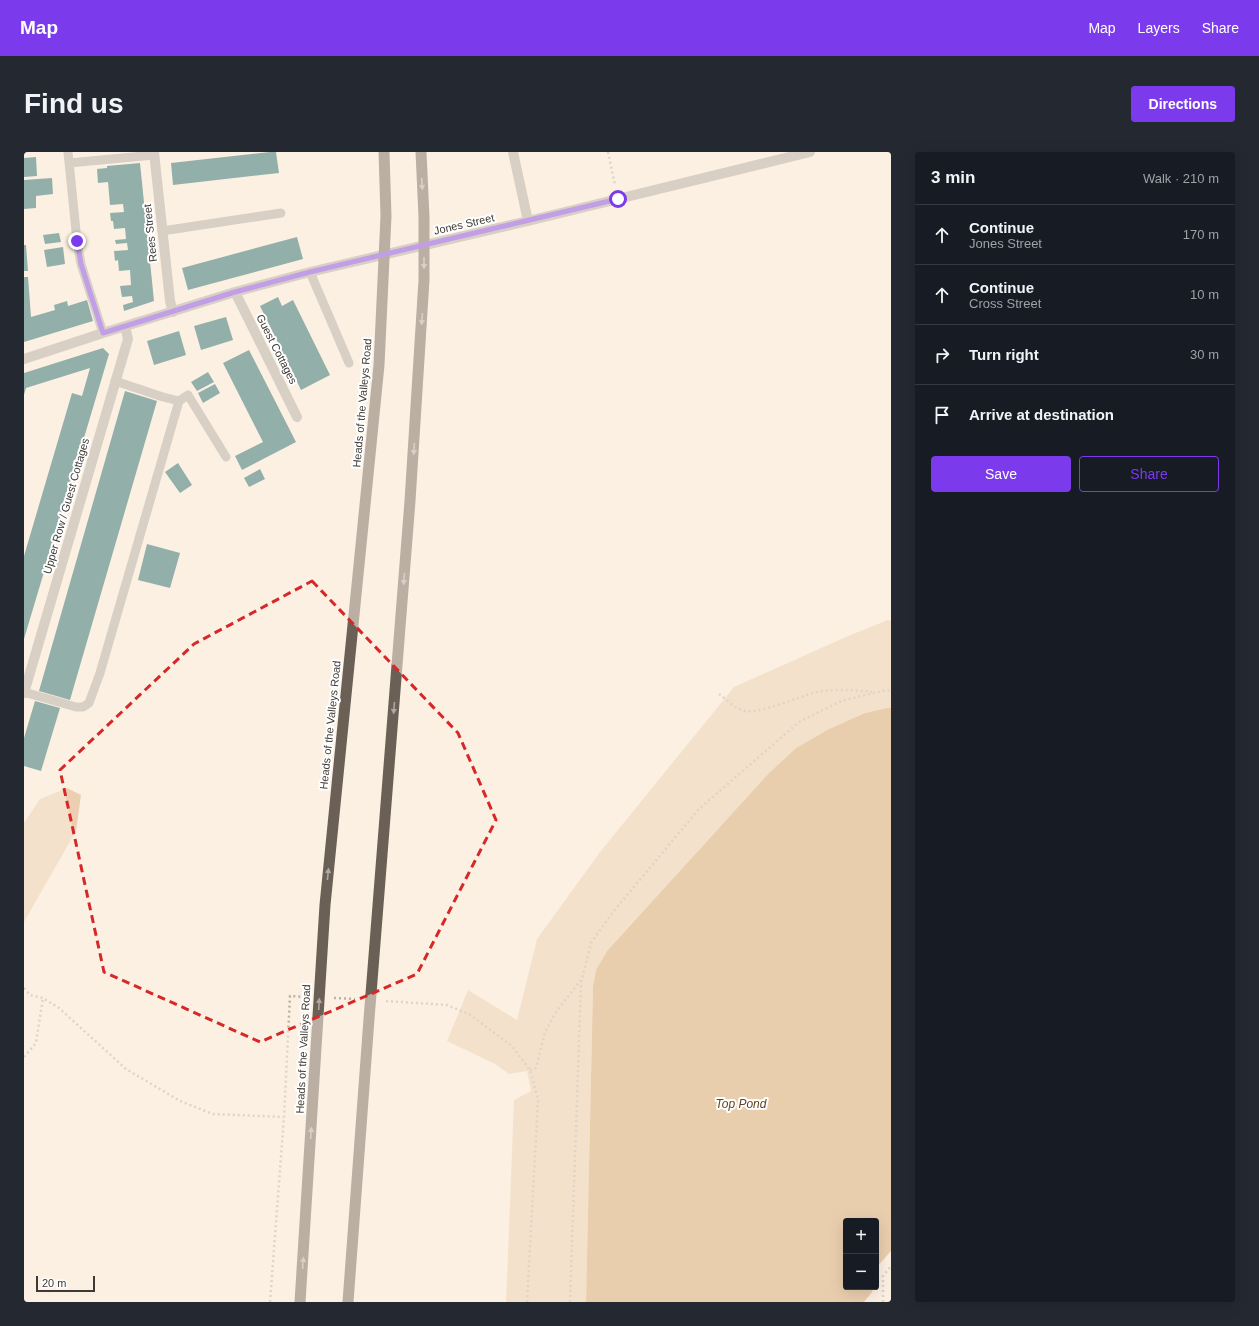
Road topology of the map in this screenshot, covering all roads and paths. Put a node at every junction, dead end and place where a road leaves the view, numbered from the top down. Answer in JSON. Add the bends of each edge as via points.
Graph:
{"nodes":[{"id":1,"x":68,"y":152,"type":"edge"},
{"id":2,"x":384,"y":152,"type":"edge"},
{"id":3,"x":421,"y":152,"type":"edge"},
{"id":4,"x":513,"y":152,"type":"edge"},
{"id":5,"x":608,"y":152,"type":"edge"},
{"id":6,"x":810,"y":152,"type":"edge"},
{"id":7,"x":154,"y":154,"type":"edge"},
{"id":8,"x":69,"y":164,"type":"junction"},
{"id":9,"x":615,"y":184,"type":"dead end"},
{"id":10,"x":281,"y":213,"type":"dead end"},
{"id":11,"x":528,"y":221,"type":"junction"},
{"id":12,"x":162,"y":231,"type":"junction"},
{"id":13,"x":310,"y":272,"type":"junction"},
{"id":14,"x":235,"y":292,"type":"junction"},
{"id":15,"x":173,"y":312,"type":"junction"},
{"id":16,"x":125,"y":326,"type":"junction"},
{"id":17,"x":103,"y":333,"type":"junction"},
{"id":18,"x":24,"y":359,"type":"edge"},
{"id":19,"x":349,"y":363,"type":"dead end"},
{"id":20,"x":115,"y":381,"type":"junction"},
{"id":21,"x":179,"y":401,"type":"junction"},
{"id":22,"x":298,"y":417,"type":"dead end"},
{"id":23,"x":226,"y":458,"type":"dead end"},
{"id":24,"x":891,"y":691,"type":"edge"},
{"id":25,"x":874,"y":692,"type":"junction"},
{"id":26,"x":24,"y":693,"type":"edge"},
{"id":27,"x":718,"y":694,"type":"dead end"},
{"id":28,"x":582,"y":978,"type":"junction"},
{"id":29,"x":24,"y":988,"type":"edge"},
{"id":30,"x":306,"y":997,"type":"dead end"},
{"id":31,"x":43,"y":998,"type":"junction"},
{"id":32,"x":329,"y":998,"type":"dead end"},
{"id":33,"x":360,"y":1000,"type":"dead end"},
{"id":34,"x":384,"y":1001,"type":"dead end"},
{"id":35,"x":24,"y":1057,"type":"edge"},
{"id":36,"x":530,"y":1070,"type":"junction"},
{"id":37,"x":284,"y":1117,"type":"junction"},
{"id":38,"x":891,"y":1266,"type":"edge"},
{"id":39,"x":270,"y":1302,"type":"edge"},
{"id":40,"x":300,"y":1302,"type":"edge"},
{"id":41,"x":348,"y":1302,"type":"edge"},
{"id":42,"x":528,"y":1302,"type":"edge"},
{"id":43,"x":570,"y":1302,"type":"edge"},
{"id":44,"x":883,"y":1302,"type":"edge"}],
"edges":[{"from":1,"to":8,"type":"lane"},
{"from":40,"to":2,"type":"highway","name":"Heads of the Valleys Road","one_way":true,"via":[[325,905],[379,365],[386,216]]},
{"from":3,"to":41,"type":"highway","one_way":true,"via":[[424,280],[410,501]]},
{"from":4,"to":11,"type":"street"},
{"from":5,"to":9,"type":"path"},
{"from":6,"to":11,"type":"street","name":"Jones Street"},
{"from":7,"to":8,"type":"lane"},
{"from":7,"to":12,"type":"street","name":"Rees Street"},
{"from":8,"to":17,"type":"lane","via":[[81,264]]},
{"from":10,"to":12,"type":"lane"},
{"from":11,"to":13,"type":"street","name":"Jones Street"},
{"from":12,"to":15,"type":"street","name":"Rees Street"},
{"from":13,"to":14,"type":"street","name":"Jones Street"},
{"from":13,"to":19,"type":"lane"},
{"from":14,"to":15,"type":"street","name":"Jones Street"},
{"from":14,"to":22,"type":"street","name":"Guest Cottages"},
{"from":15,"to":16,"type":"street","name":"Jones Street"},
{"from":16,"to":17,"type":"street","name":"Jones Street"},
{"from":16,"to":20,"type":"street","name":"Upper Row / Guest Cottages","via":[[128,339]]},
{"from":17,"to":18,"type":"street","name":"Jones Street"},
{"from":20,"to":21,"type":"lane"},
{"from":20,"to":26,"type":"street","name":"Upper Row / Guest Cottages"},
{"from":21,"to":23,"type":"lane","via":[[188,395]]},
{"from":21,"to":26,"type":"lane","via":[[89,703],[83,707],[76,707]]},
{"from":24,"to":25,"type":"path"},
{"from":25,"to":27,"type":"path","via":[[848,689],[815,693],[757,710],[744,711]]},
{"from":25,"to":28,"type":"path","via":[[841,701],[799,722],[699,809],[591,942]]},
{"from":28,"to":36,"type":"path","via":[[556,1012],[545,1032],[536,1068]]},
{"from":28,"to":43,"type":"path"},
{"from":29,"to":31,"type":"path","via":[[30,995]]},
{"from":30,"to":37,"type":"path","via":[[290,996]]},
{"from":31,"to":35,"type":"path","via":[[36,1043]]},
{"from":31,"to":37,"type":"path","via":[[59,1008],[126,1069],[180,1101],[213,1114]]},
{"from":32,"to":33,"type":"path"},
{"from":34,"to":36,"type":"path","via":[[447,1006],[468,1014],[512,1046]]},
{"from":36,"to":42,"type":"path","via":[[538,1100]]},
{"from":37,"to":39,"type":"path"},
{"from":38,"to":44,"type":"path","via":[[883,1276]]}]}
